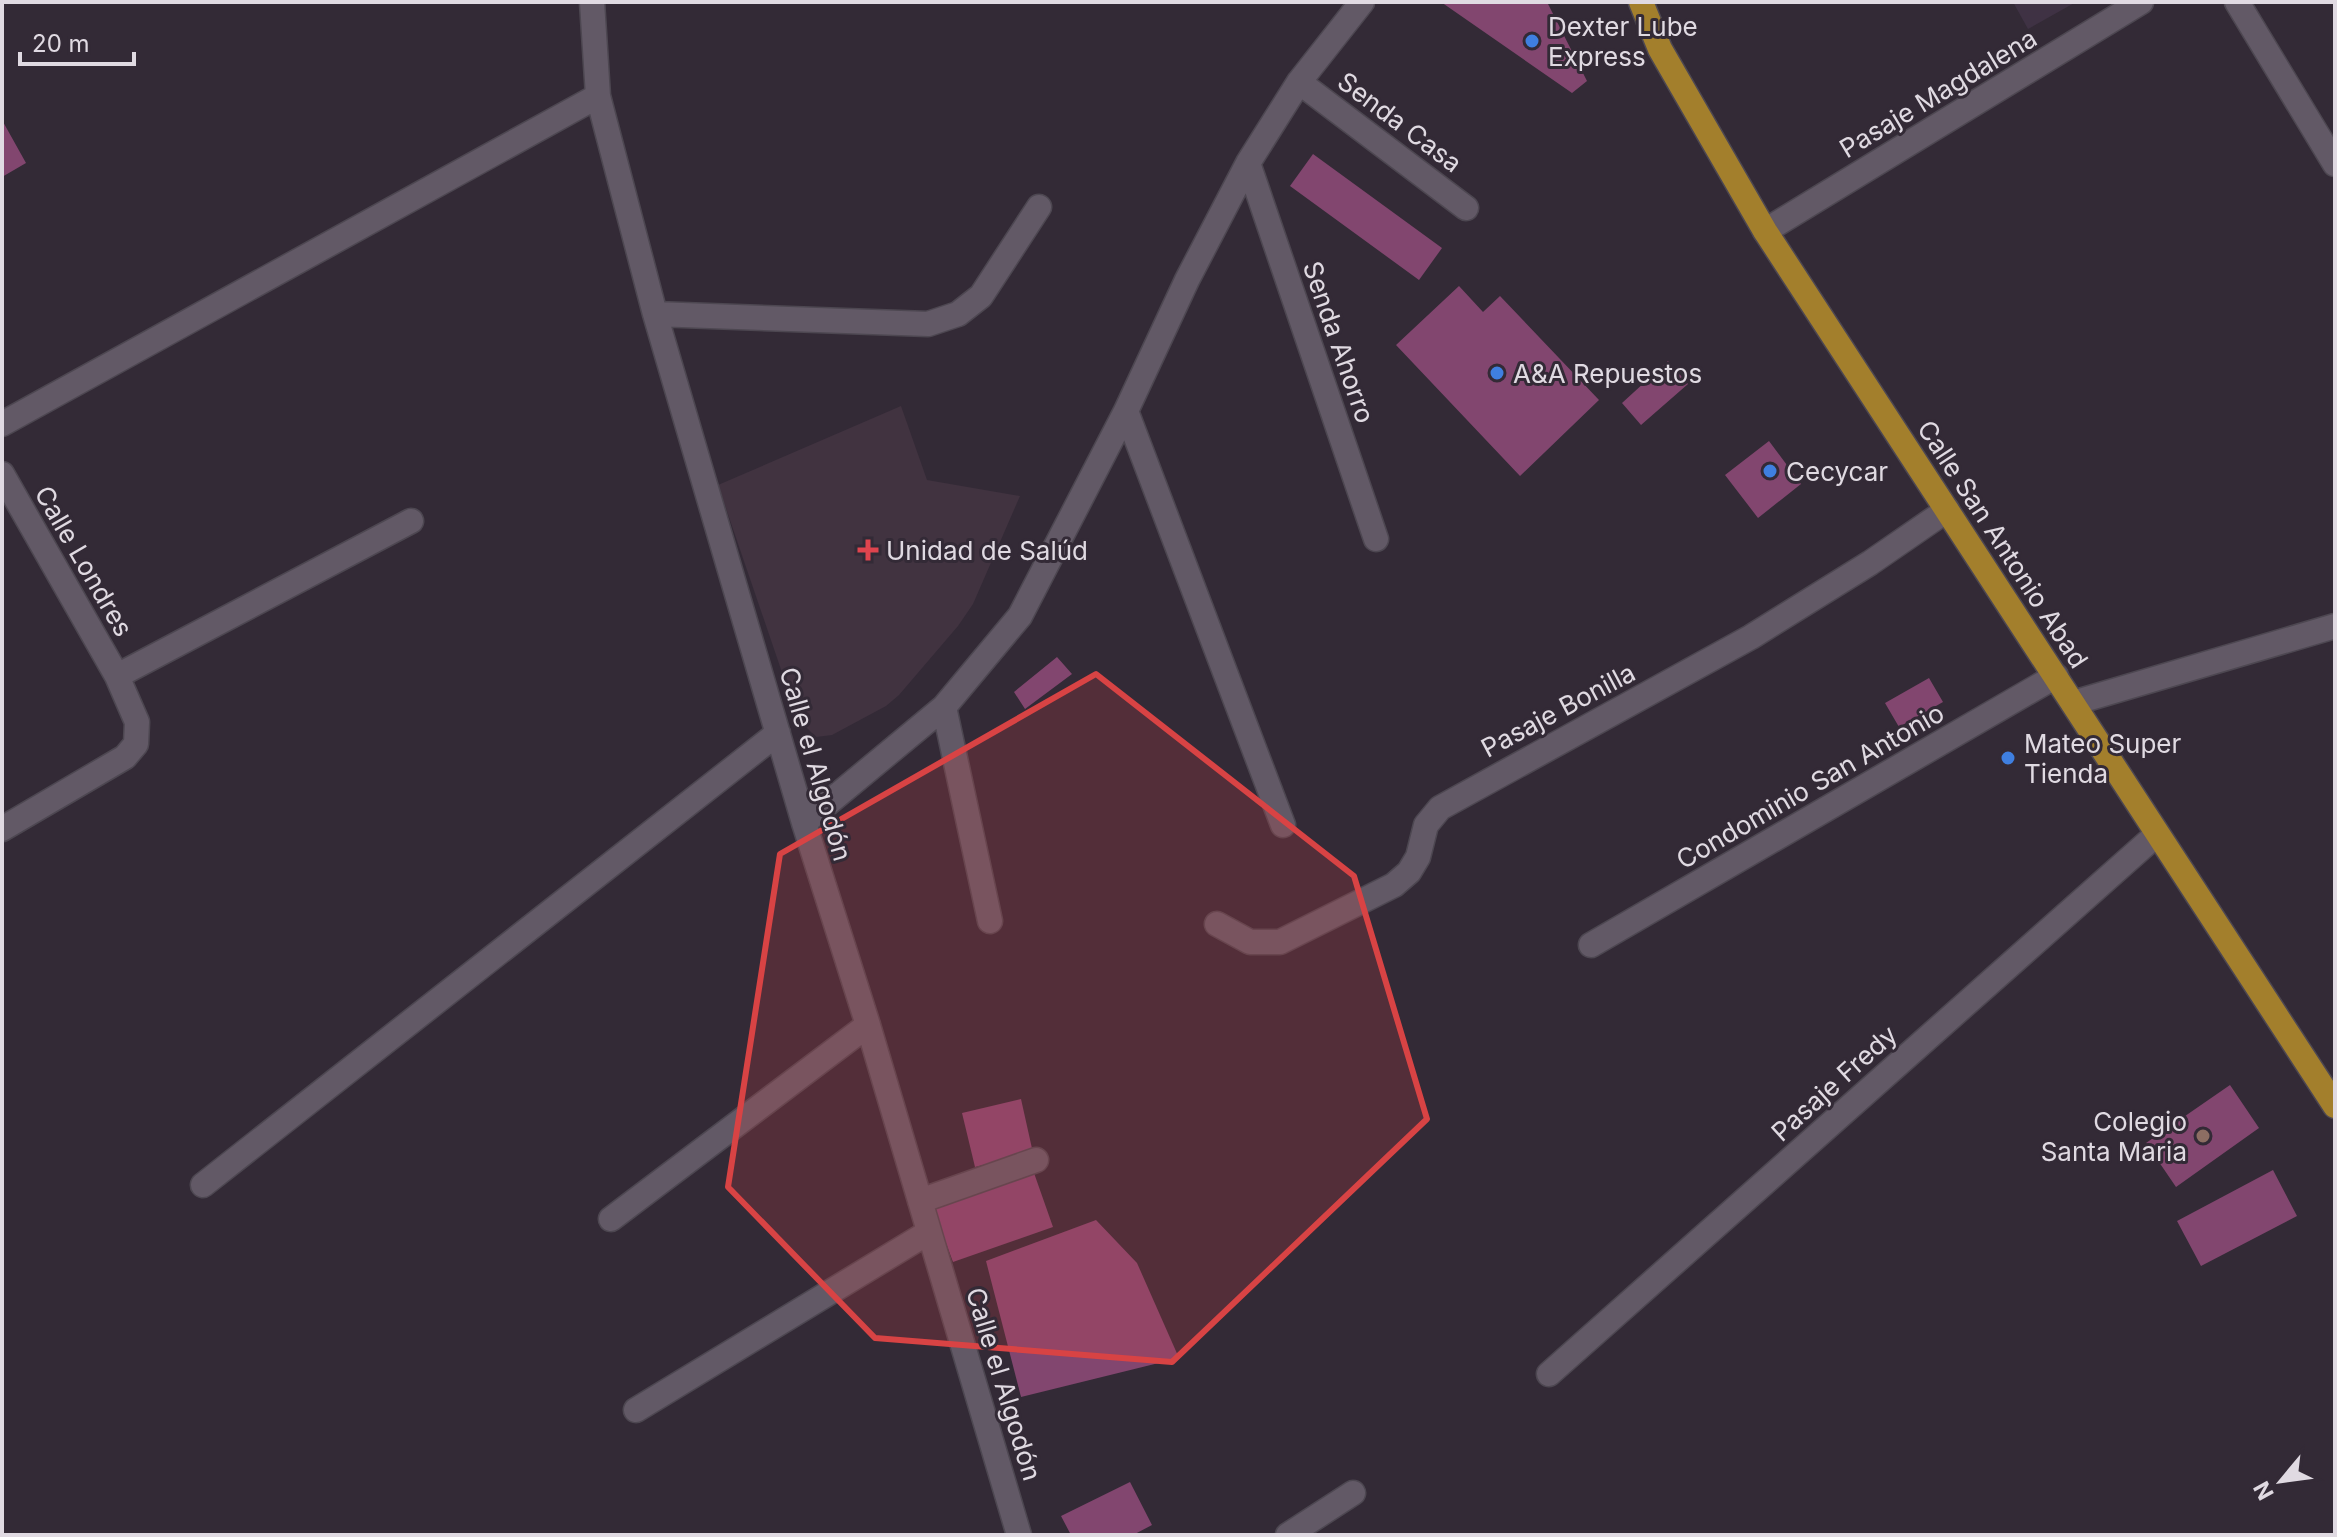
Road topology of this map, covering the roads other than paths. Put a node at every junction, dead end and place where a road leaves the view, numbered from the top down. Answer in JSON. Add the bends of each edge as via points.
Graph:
{"nodes":[{"id":1,"x":592,"y":2,"type":"edge"},
{"id":2,"x":1362,"y":2,"type":"edge"},
{"id":3,"x":1641,"y":2,"type":"edge"},
{"id":4,"x":2141,"y":2,"type":"edge"},
{"id":5,"x":2237,"y":2,"type":"edge"},
{"id":6,"x":1299,"y":82,"type":"junction"},
{"id":7,"x":598,"y":96,"type":"junction"},
{"id":8,"x":1248,"y":163,"type":"junction"},
{"id":9,"x":2335,"y":164,"type":"edge"},
{"id":10,"x":1039,"y":207,"type":"dead end"},
{"id":11,"x":1466,"y":208,"type":"dead end"},
{"id":12,"x":1765,"y":231,"type":"junction"},
{"id":13,"x":655,"y":314,"type":"junction"},
{"id":14,"x":1126,"y":411,"type":"junction"},
{"id":15,"x":2,"y":424,"type":"edge"},
{"id":16,"x":2,"y":474,"type":"edge"},
{"id":17,"x":1947,"y":510,"type":"junction"},
{"id":18,"x":411,"y":521,"type":"dead end"},
{"id":19,"x":1376,"y":539,"type":"dead end"},
{"id":20,"x":2335,"y":626,"type":"edge"},
{"id":21,"x":117,"y":676,"type":"junction"},
{"id":22,"x":2056,"y":676,"type":"junction"},
{"id":23,"x":2073,"y":703,"type":"junction"},
{"id":24,"x":944,"y":707,"type":"junction"},
{"id":25,"x":778,"y":733,"type":"junction"},
{"id":26,"x":804,"y":823,"type":"junction"},
{"id":27,"x":1283,"y":825,"type":"dead end"},
{"id":28,"x":2,"y":829,"type":"edge"},
{"id":29,"x":2156,"y":835,"type":"junction"},
{"id":30,"x":990,"y":921,"type":"dead end"},
{"id":31,"x":1217,"y":924,"type":"dead end"},
{"id":32,"x":1591,"y":945,"type":"dead end"},
{"id":33,"x":868,"y":1025,"type":"junction"},
{"id":34,"x":2335,"y":1106,"type":"edge"},
{"id":35,"x":1036,"y":1160,"type":"dead end"},
{"id":36,"x":203,"y":1185,"type":"dead end"},
{"id":37,"x":920,"y":1201,"type":"junction"},
{"id":38,"x":611,"y":1219,"type":"dead end"},
{"id":39,"x":929,"y":1232,"type":"junction"},
{"id":40,"x":1549,"y":1374,"type":"dead end"},
{"id":41,"x":636,"y":1410,"type":"dead end"},
{"id":42,"x":1353,"y":1493,"type":"dead end"},
{"id":43,"x":1019,"y":1535,"type":"edge"},
{"id":44,"x":1288,"y":1535,"type":"edge"}],
"edges":[{"from":1,"to":7,"type":"street","name":"Calle el Algodón"},
{"from":2,"to":6,"type":"street"},
{"from":3,"to":12,"type":"main road","name":"Calle San Antonio Abad","via":[[1660,49]]},
{"from":4,"to":12,"type":"street","name":"Pasaje Magdalena"},
{"from":5,"to":9,"type":"street"},
{"from":6,"to":8,"type":"street"},
{"from":6,"to":11,"type":"street","name":"Senda Casa"},
{"from":7,"to":13,"type":"street","name":"Calle el Algodón"},
{"from":7,"to":15,"type":"street"},
{"from":8,"to":14,"type":"street"},
{"from":8,"to":19,"type":"street","name":"Senda Ahorro"},
{"from":10,"to":13,"type":"street","via":[[981,296],[958,314],[928,324]]},
{"from":12,"to":17,"type":"main road","name":"Calle San Antonio Abad"},
{"from":13,"to":25,"type":"street","name":"Calle el Algodón"},
{"from":14,"to":24,"type":"street","via":[[1020,616]]},
{"from":14,"to":27,"type":"street"},
{"from":16,"to":21,"type":"street","name":"Calle Londres"},
{"from":17,"to":22,"type":"main road","name":"Calle San Antonio Abad"},
{"from":17,"to":31,"type":"street","name":"Pasaje Bonilla","via":[[1751,637],[1440,808],[1426,825],[1418,857],[1394,885],[1280,942],[1250,942]]},
{"from":18,"to":21,"type":"street"},
{"from":20,"to":23,"type":"street"},
{"from":21,"to":28,"type":"street","name":"Calle Londres","via":[[137,722],[136,744],[125,757]]},
{"from":22,"to":23,"type":"main road","name":"Calle San Antonio Abad"},
{"from":22,"to":32,"type":"street","name":"Condominio San Antonio"},
{"from":23,"to":29,"type":"main road","name":"Calle San Antonio Abad"},
{"from":24,"to":26,"type":"street"},
{"from":24,"to":30,"type":"street"},
{"from":25,"to":26,"type":"street","name":"Calle el Algodón"},
{"from":25,"to":36,"type":"street"},
{"from":26,"to":33,"type":"street","name":"Calle el Algodón"},
{"from":29,"to":34,"type":"main road","name":"Calle San Antonio Abad"},
{"from":29,"to":40,"type":"street","name":"Pasaje Fredy"},
{"from":33,"to":37,"type":"street","name":"Calle el Algodón"},
{"from":33,"to":38,"type":"street"},
{"from":35,"to":37,"type":"street"},
{"from":37,"to":39,"type":"street","name":"Calle el Algodón"},
{"from":39,"to":41,"type":"street"},
{"from":39,"to":43,"type":"street","name":"Calle el Algodón"},
{"from":42,"to":44,"type":"street"}]}
